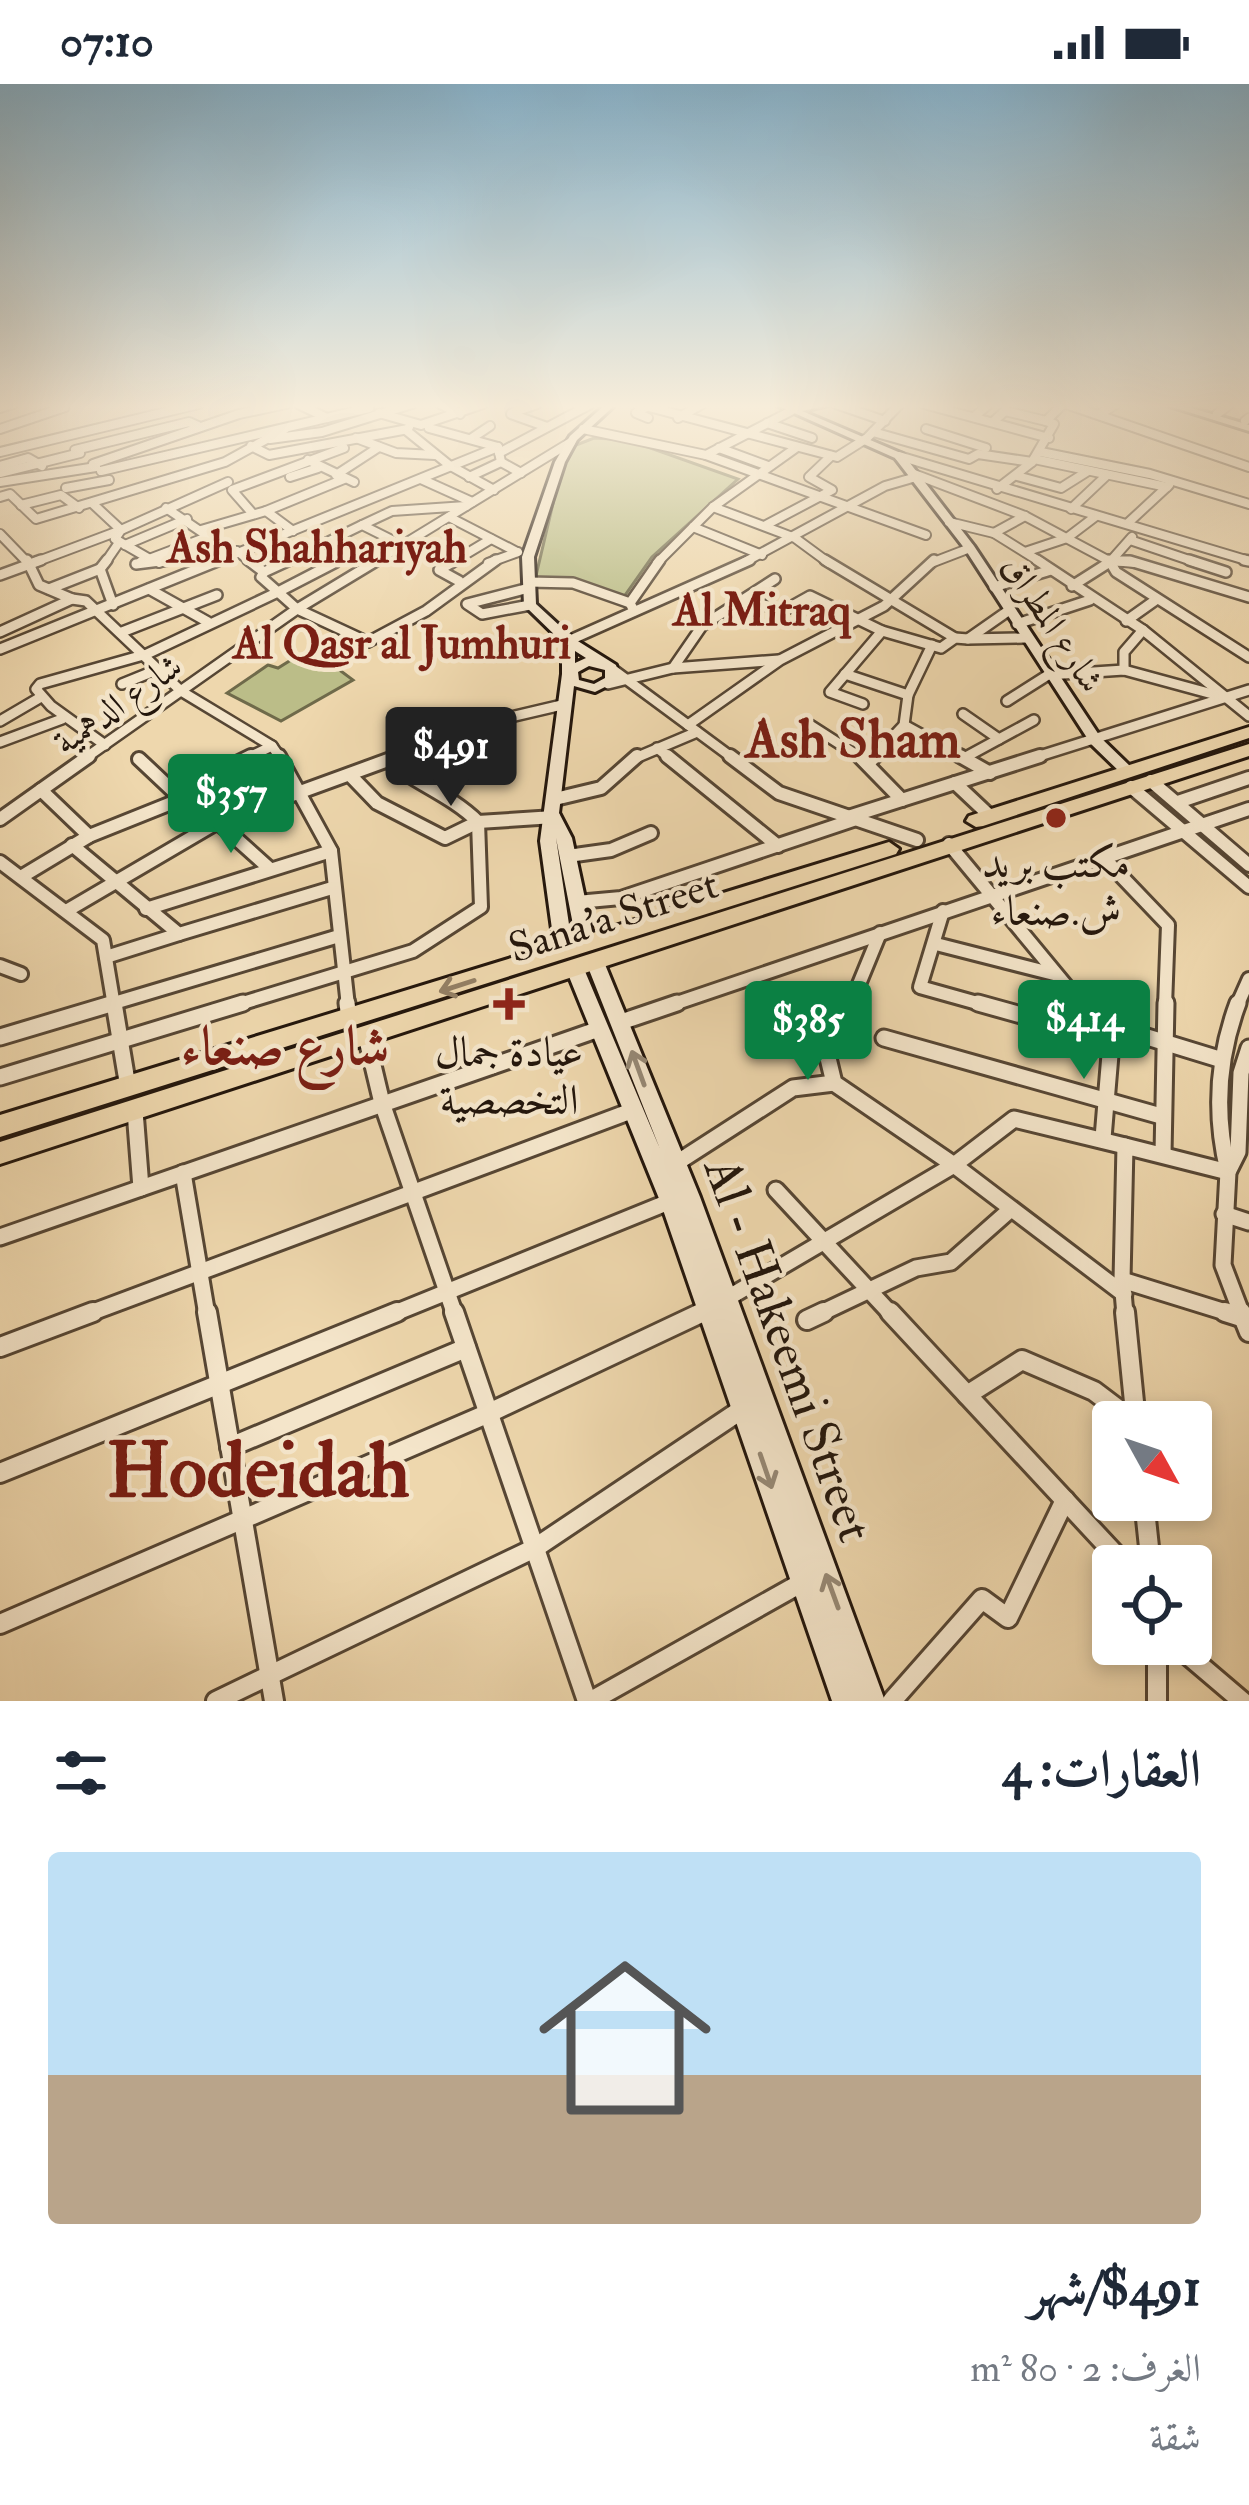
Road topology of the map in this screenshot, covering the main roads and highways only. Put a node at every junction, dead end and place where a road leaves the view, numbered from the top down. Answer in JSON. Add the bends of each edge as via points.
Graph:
{"nodes":[{"id":1,"x":1249,"y":732,"type":"edge"},
{"id":2,"x":1249,"y":750,"type":"edge"},
{"id":3,"x":1137,"y":780,"type":"junction"},
{"id":4,"x":759,"y":899,"type":"junction"},
{"id":5,"x":358,"y":1028,"type":"junction"},
{"id":6,"x":95,"y":1097,"type":"junction"},
{"id":7,"x":40,"y":1114,"type":"junction"},
{"id":8,"x":93,"y":1125,"type":"junction"},
{"id":9,"x":0,"y":1126,"type":"edge"},
{"id":10,"x":36,"y":1142,"type":"junction"},
{"id":11,"x":0,"y":1153,"type":"edge"}],
"edges":[{"from":1,"to":3,"type":"highway","name":"Sana'a Street"},
{"from":2,"to":3,"type":"highway","name":"Sana'a Street"},
{"from":3,"to":4,"type":"highway","name":"Sana'a Street"},
{"from":3,"to":4,"type":"highway","name":"Sana'a Street","via":[[990,817]]},
{"from":4,"to":5,"type":"highway","name":"Sana'a Street"},
{"from":5,"to":6,"type":"highway","name":"Sana'a Street"},
{"from":5,"to":8,"type":"highway","name":"Sana'a Street"},
{"from":6,"to":7,"type":"highway","name":"Sana'a Street"},
{"from":6,"to":8,"type":"highway","via":[[82,1113]]},
{"from":7,"to":9,"type":"highway","name":"Sana'a Street"},
{"from":7,"to":10,"type":"highway","via":[[49,1126]]},
{"from":8,"to":10,"type":"highway","name":"Sana'a Street"},
{"from":10,"to":11,"type":"highway","name":"Sana'a Street"}]}
